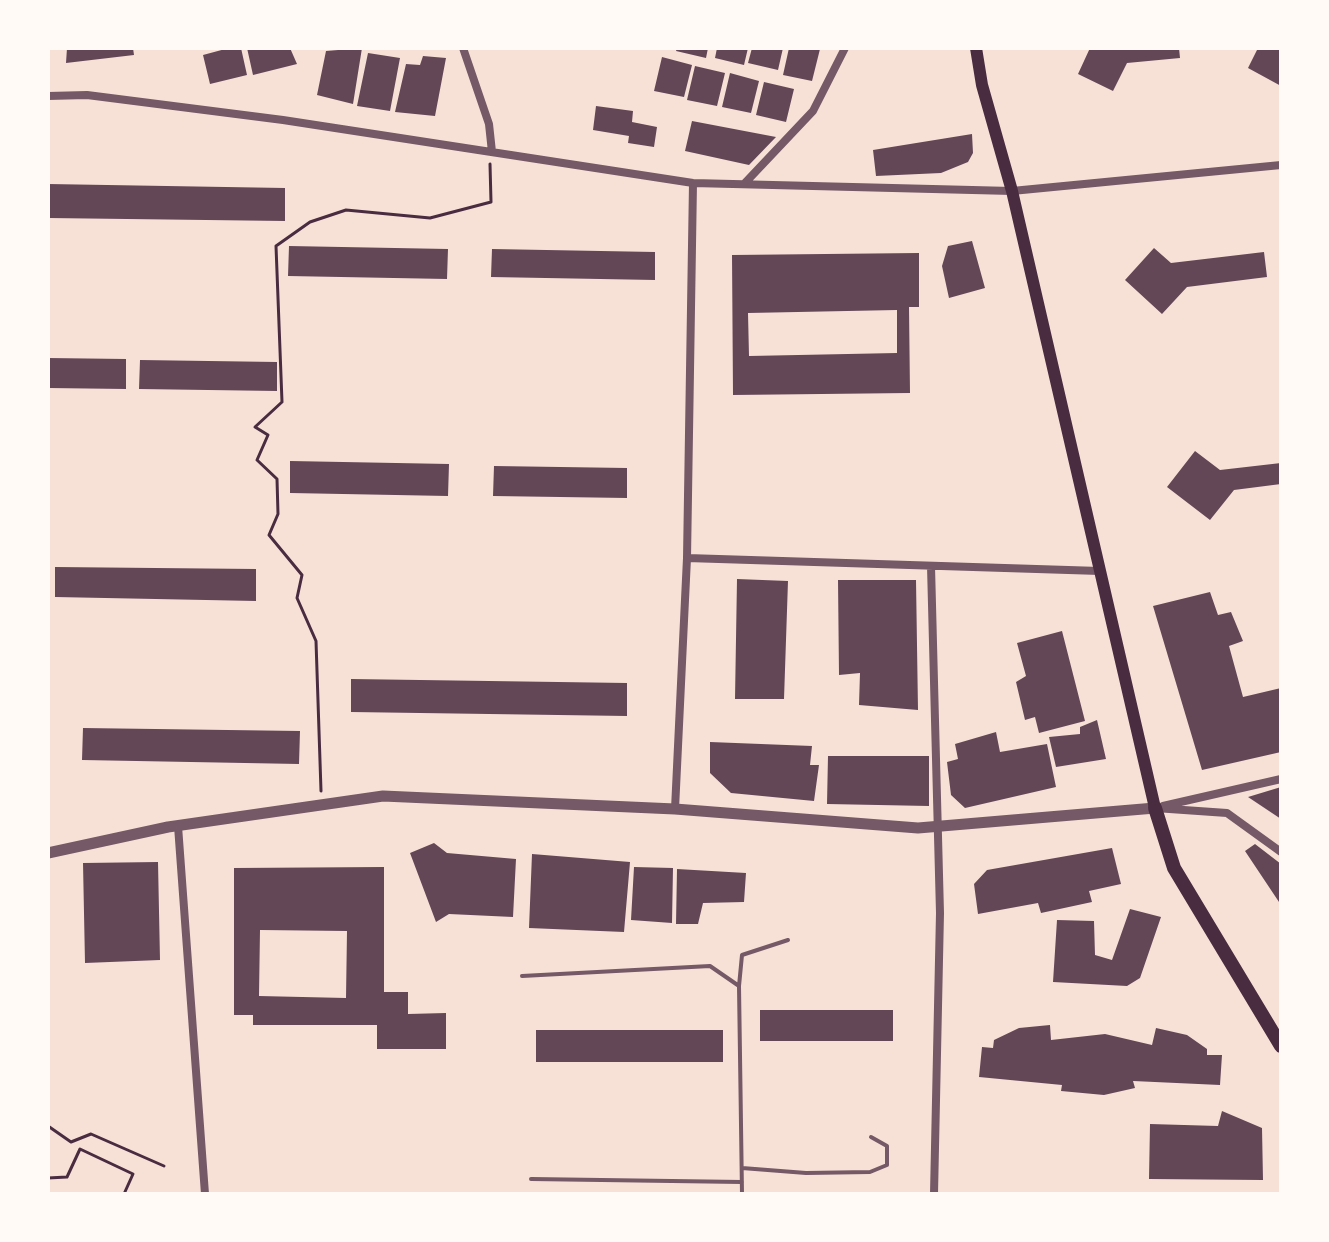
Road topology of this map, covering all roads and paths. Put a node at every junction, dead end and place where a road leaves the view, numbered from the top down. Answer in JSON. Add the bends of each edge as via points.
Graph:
{"nodes":[{"id":1,"x":463,"y":48,"type":"edge"},
{"id":2,"x":845,"y":48,"type":"edge"},
{"id":3,"x":976,"y":48,"type":"edge"},
{"id":4,"x":48,"y":96,"type":"edge"},
{"id":5,"x":492,"y":152,"type":"junction"},
{"id":6,"x":490,"y":164,"type":"dead end"},
{"id":7,"x":1281,"y":165,"type":"edge"},
{"id":8,"x":693,"y":183,"type":"junction"},
{"id":9,"x":744,"y":184,"type":"junction"},
{"id":10,"x":1012,"y":191,"type":"junction"},
{"id":11,"x":687,"y":558,"type":"junction"},
{"id":12,"x":931,"y":566,"type":"junction"},
{"id":13,"x":1100,"y":571,"type":"junction"},
{"id":14,"x":1281,"y":779,"type":"edge"},
{"id":15,"x":321,"y":794,"type":"dead end"},
{"id":16,"x":1155,"y":808,"type":"junction"},
{"id":17,"x":675,"y":809,"type":"junction"},
{"id":18,"x":178,"y":826,"type":"junction"},
{"id":19,"x":937,"y":826,"type":"junction"},
{"id":20,"x":1281,"y":852,"type":"edge"},
{"id":21,"x":48,"y":853,"type":"edge"},
{"id":22,"x":788,"y":940,"type":"dead end"},
{"id":23,"x":522,"y":976,"type":"dead end"},
{"id":24,"x":739,"y":986,"type":"junction"},
{"id":25,"x":1281,"y":1046,"type":"edge"},
{"id":26,"x":48,"y":1126,"type":"edge"},
{"id":27,"x":871,"y":1137,"type":"dead end"},
{"id":28,"x":164,"y":1166,"type":"dead end"},
{"id":29,"x":742,"y":1168,"type":"junction"},
{"id":30,"x":48,"y":1178,"type":"edge"},
{"id":31,"x":531,"y":1179,"type":"dead end"},
{"id":32,"x":742,"y":1182,"type":"junction"},
{"id":33,"x":124,"y":1194,"type":"edge"},
{"id":34,"x":205,"y":1194,"type":"edge"},
{"id":35,"x":742,"y":1194,"type":"edge"},
{"id":36,"x":934,"y":1194,"type":"edge"}],
"edges":[{"from":1,"to":5,"type":"street","via":[[489,124]]},
{"from":2,"to":9,"type":"street","via":[[813,111]]},
{"from":3,"to":10,"type":"main road"},
{"from":4,"to":5,"type":"street","via":[[138,101]]},
{"from":5,"to":8,"type":"street"},
{"from":6,"to":15,"type":"path","via":[[491,202],[430,218],[346,210],[310,222],[276,246],[282,402],[255,427],[268,435],[257,460],[277,479],[278,514],[269,535],[302,575],[297,598],[316,641]]},
{"from":7,"to":10,"type":"street"},
{"from":8,"to":9,"type":"street"},
{"from":8,"to":11,"type":"street"},
{"from":9,"to":10,"type":"street"},
{"from":10,"to":13,"type":"main road"},
{"from":11,"to":12,"type":"street"},
{"from":11,"to":17,"type":"street"},
{"from":12,"to":13,"type":"street"},
{"from":12,"to":19,"type":"street"},
{"from":13,"to":16,"type":"main road"},
{"from":14,"to":16,"type":"street"},
{"from":16,"to":19,"type":"street"},
{"from":16,"to":20,"type":"street","via":[[1227,813]]},
{"from":16,"to":25,"type":"main road","via":[[1174,868]]},
{"from":17,"to":18,"type":"street","via":[[383,796]]},
{"from":17,"to":19,"type":"street"},
{"from":18,"to":21,"type":"street"},
{"from":18,"to":34,"type":"street"},
{"from":19,"to":36,"type":"street"},
{"from":22,"to":24,"type":"lane","via":[[742,955]]},
{"from":23,"to":24,"type":"lane","via":[[710,966]]},
{"from":24,"to":29,"type":"lane"},
{"from":26,"to":28,"type":"path","via":[[71,1142],[91,1134]]},
{"from":27,"to":29,"type":"lane","via":[[887,1146],[887,1165],[870,1172]]},
{"from":29,"to":32,"type":"lane"},
{"from":30,"to":33,"type":"path","via":[[67,1177],[80,1149],[133,1174]]},
{"from":31,"to":32,"type":"lane"},
{"from":32,"to":35,"type":"lane"}]}
